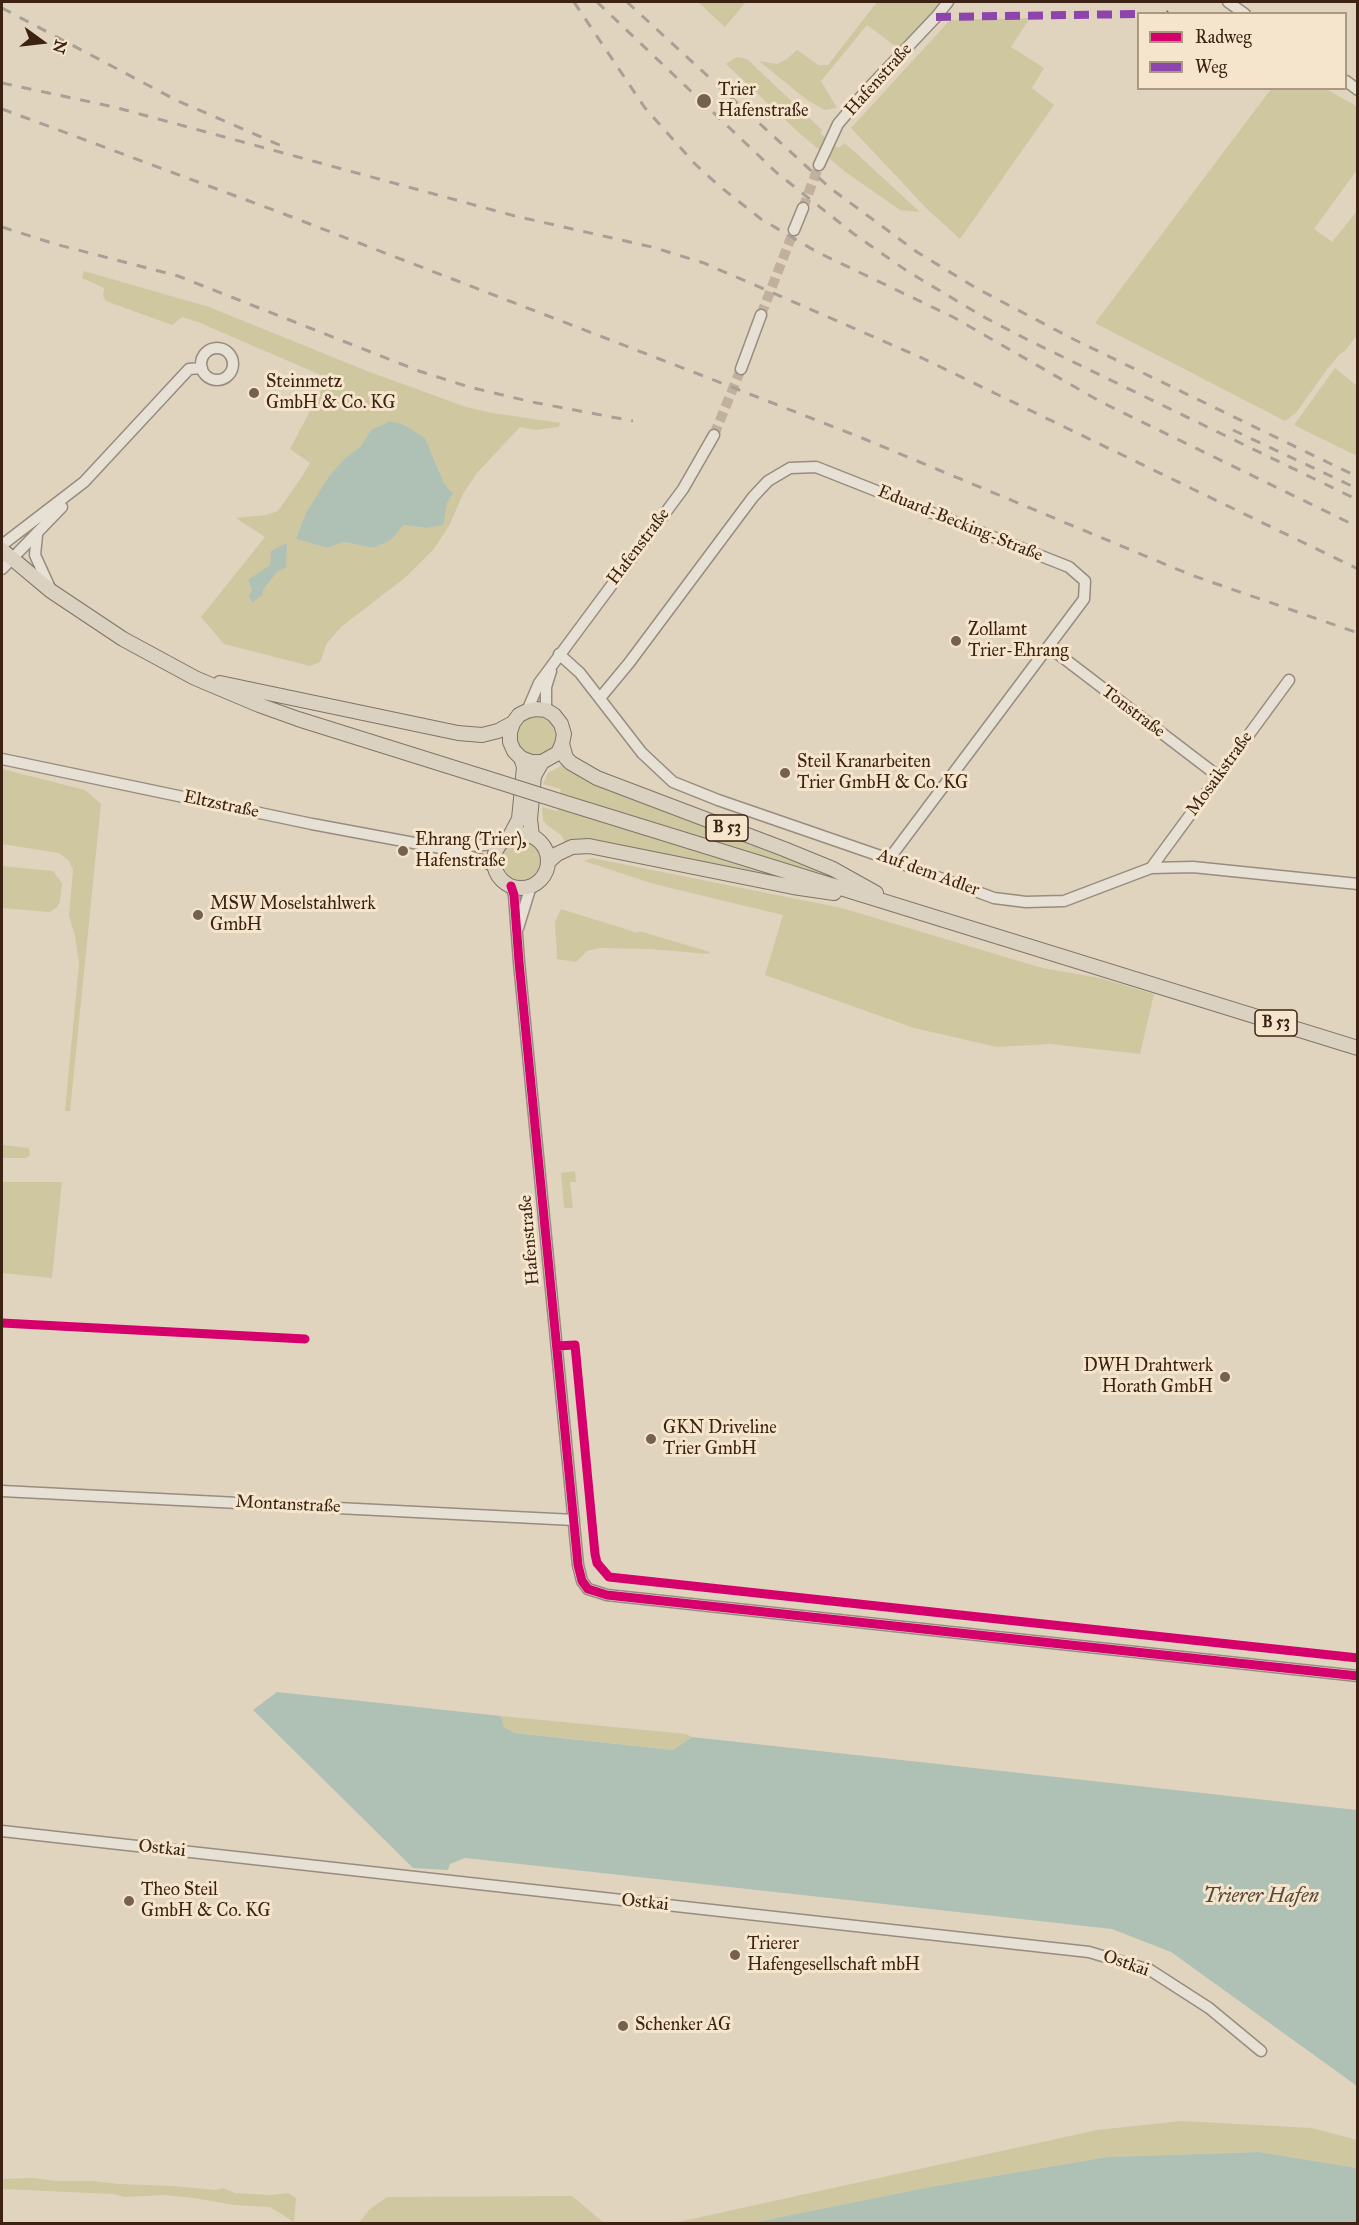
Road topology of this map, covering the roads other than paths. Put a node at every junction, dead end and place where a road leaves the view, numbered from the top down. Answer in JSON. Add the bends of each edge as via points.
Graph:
{"nodes":[{"id":1,"x":948,"y":2,"type":"edge"},
{"id":2,"x":1227,"y":2,"type":"edge"},
{"id":3,"x":1242,"y":12,"type":"edge"},
{"id":4,"x":819,"y":165,"type":"tunnel mouth"},
{"id":5,"x":802,"y":208,"type":"tunnel mouth"},
{"id":6,"x":794,"y":230,"type":"tunnel mouth"},
{"id":7,"x":761,"y":315,"type":"tunnel mouth"},
{"id":8,"x":202,"y":368,"type":"dead end"},
{"id":9,"x":741,"y":369,"type":"tunnel mouth"},
{"id":10,"x":714,"y":435,"type":"tunnel mouth"},
{"id":11,"x":84,"y":482,"type":"junction"},
{"id":12,"x":38,"y":533,"type":"junction"},
{"id":13,"x":2,"y":545,"type":"edge"},
{"id":14,"x":2,"y":550,"type":"edge"},
{"id":15,"x":13,"y":560,"type":"junction"},
{"id":16,"x":2,"y":569,"type":"edge"},
{"id":17,"x":51,"y":591,"type":"junction"},
{"id":18,"x":1049,"y":647,"type":"junction"},
{"id":19,"x":559,"y":654,"type":"junction"},
{"id":20,"x":195,"y":678,"type":"junction"},
{"id":21,"x":1289,"y":680,"type":"dead end"},
{"id":22,"x":600,"y":698,"type":"junction"},
{"id":23,"x":546,"y":710,"type":"junction"},
{"id":24,"x":527,"y":711,"type":"junction"},
{"id":25,"x":513,"y":723,"type":"junction"},
{"id":26,"x":562,"y":744,"type":"junction"},
{"id":27,"x":521,"y":758,"type":"junction"},
{"id":28,"x":2,"y":759,"type":"edge"},
{"id":29,"x":542,"y":762,"type":"junction"},
{"id":30,"x":1218,"y":776,"type":"junction"},
{"id":31,"x":532,"y":836,"type":"junction"},
{"id":32,"x":505,"y":840,"type":"junction"},
{"id":33,"x":441,"y":848,"type":"junction"},
{"id":34,"x":889,"y":859,"type":"junction"},
{"id":35,"x":548,"y":862,"type":"junction"},
{"id":36,"x":496,"y":868,"type":"junction"},
{"id":37,"x":1151,"y":868,"type":"junction"},
{"id":38,"x":1358,"y":884,"type":"edge"},
{"id":39,"x":511,"y":886,"type":"junction"},
{"id":40,"x":531,"y":886,"type":"junction"},
{"id":41,"x":879,"y":900,"type":"junction"},
{"id":42,"x":901,"y":907,"type":"junction"},
{"id":43,"x":517,"y":931,"type":"junction"},
{"id":44,"x":1358,"y":1048,"type":"edge"},
{"id":45,"x":2,"y":1491,"type":"edge"},
{"id":46,"x":574,"y":1520,"type":"junction"},
{"id":47,"x":1358,"y":1676,"type":"edge"},
{"id":48,"x":2,"y":1831,"type":"edge"},
{"id":49,"x":1261,"y":2051,"type":"dead end"}],
"edges":[{"from":1,"to":4,"type":"street","name":"Hafenstraße","via":[[838,124]]},
{"from":2,"to":3,"type":"street"},
{"from":5,"to":6,"type":"street"},
{"from":7,"to":9,"type":"street"},
{"from":8,"to":11,"type":"street","via":[[189,369]]},
{"from":10,"to":19,"type":"street","name":"Hafenstraße","via":[[682,489]]},
{"from":11,"to":12,"type":"street"},
{"from":11,"to":13,"type":"street"},
{"from":12,"to":15,"type":"street"},
{"from":12,"to":17,"type":"street","via":[[35,555]]},
{"from":14,"to":15,"type":"main road","number":"B 53"},
{"from":15,"to":16,"type":"street"},
{"from":15,"to":17,"type":"main road","number":"B 53"},
{"from":17,"to":20,"type":"main road","number":"B 53","via":[[123,639]]},
{"from":18,"to":22,"type":"street","name":"Eduard-Becking-Straße","via":[[1084,599],[1085,581],[1078,573],[816,467],[790,468],[768,481],[753,497]]},
{"from":18,"to":30,"type":"street","name":"Tonstraße"},
{"from":18,"to":34,"type":"street","name":"Eduard-Becking-Straße"},
{"from":19,"to":22,"type":"street","name":"Auf dem Adler"},
{"from":19,"to":23,"type":"street","name":"Hafenstraße","via":[[548,677]]},
{"from":19,"to":24,"type":"street","name":"Hafenstraße","via":[[539,682]]},
{"from":20,"to":25,"type":"main road","via":[[458,733],[482,735]]},
{"from":20,"to":41,"type":"main road","number":"B 53","bridge":true,"via":[[298,719]]},
{"from":21,"to":30,"type":"street","name":"Mosaikstraße"},
{"from":22,"to":34,"type":"street","name":"Auf dem Adler","via":[[642,753],[673,782]]},
{"from":23,"to":24,"type":"main road"},
{"from":23,"to":26,"type":"main road","number":"B 53","via":[[561,724]]},
{"from":24,"to":25,"type":"main road"},
{"from":25,"to":27,"type":"main road","via":[[510,742]]},
{"from":26,"to":29,"type":"main road","via":[[558,753]]},
{"from":26,"to":42,"type":"main road","number":"B 53","via":[[571,763],[597,778],[833,869]]},
{"from":27,"to":29,"type":"main road"},
{"from":27,"to":32,"type":"main road","via":[[524,767],[519,819]]},
{"from":28,"to":33,"type":"street","name":"Eltzstraße"},
{"from":29,"to":31,"type":"main road","via":[[531,792]]},
{"from":30,"to":37,"type":"street","name":"Mosaikstraße"},
{"from":31,"to":32,"type":"main road","via":[[521,833]]},
{"from":31,"to":35,"type":"main road","via":[[544,846]]},
{"from":32,"to":33,"type":"street","name":"Eltzstraße"},
{"from":32,"to":36,"type":"main road","via":[[495,856]]},
{"from":33,"to":36,"type":"street","name":"Eltzstraße"},
{"from":34,"to":37,"type":"street","name":"Auf dem Adler","via":[[994,898],[1026,902],[1064,902]]},
{"from":35,"to":40,"type":"main road","number":"B 53","via":[[543,877]]},
{"from":35,"to":41,"type":"main road","number":"B 53","via":[[572,847],[589,846]]},
{"from":36,"to":39,"type":"main road"},
{"from":37,"to":38,"type":"street","name":"Auf dem Adler","via":[[1193,867]]},
{"from":39,"to":40,"type":"main road"},
{"from":39,"to":43,"type":"street","name":"Hafenstraße"},
{"from":40,"to":43,"type":"street","name":"Hafenstraße"},
{"from":41,"to":42,"type":"main road","number":"B 53"},
{"from":42,"to":44,"type":"main road","number":"B 53"},
{"from":43,"to":46,"type":"street","name":"Hafenstraße"},
{"from":45,"to":46,"type":"street","name":"Montanstraße"},
{"from":46,"to":47,"type":"street","name":"Hafenstraße","via":[[579,1574],[588,1589],[607,1595]]},
{"from":48,"to":49,"type":"street","name":"Ostkai","via":[[1089,1952],[1150,1970],[1209,2008]]}]}
